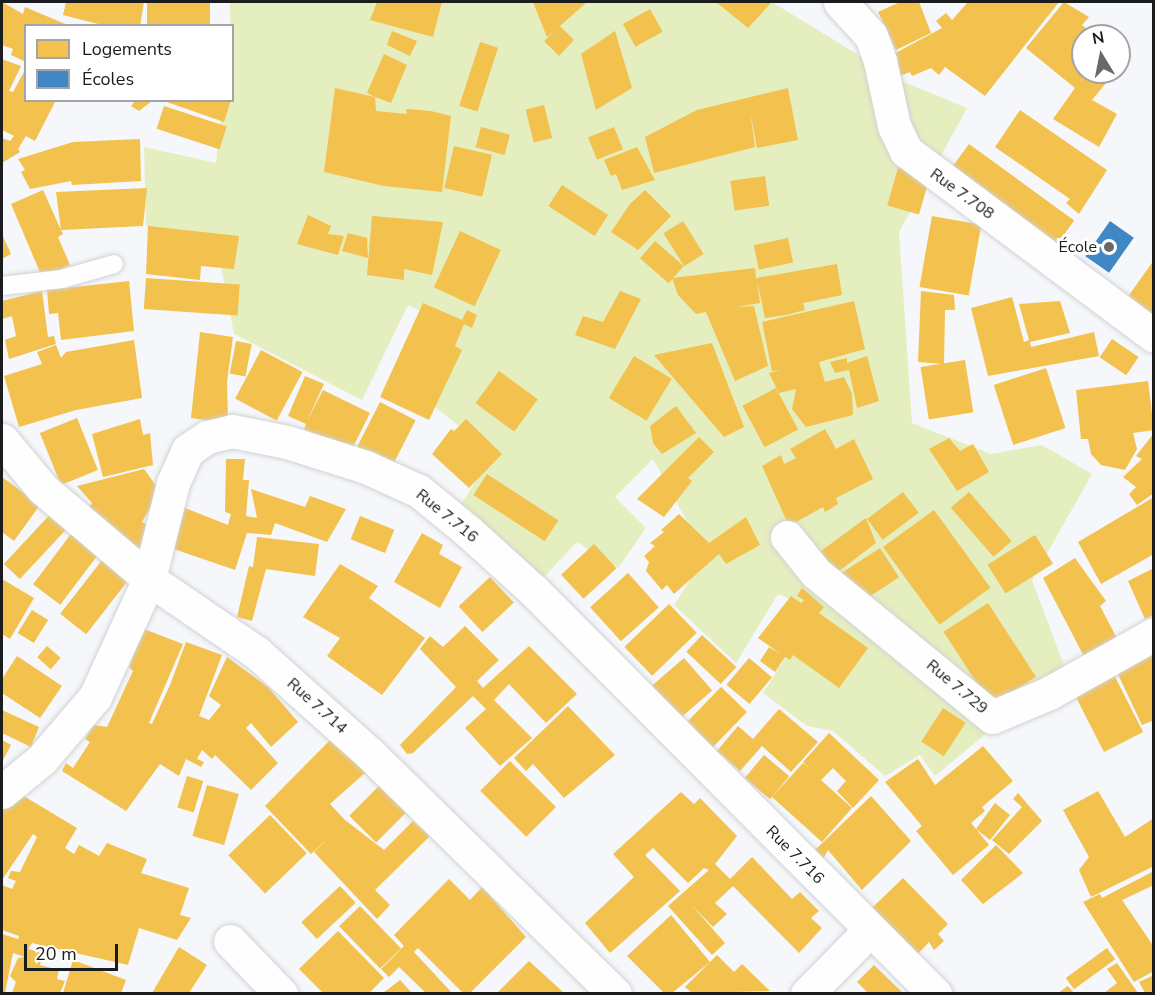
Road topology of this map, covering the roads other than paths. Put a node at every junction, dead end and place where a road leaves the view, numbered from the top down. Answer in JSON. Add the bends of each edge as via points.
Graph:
{"nodes":[{"id":1,"x":840,"y":2,"type":"edge"},
{"id":2,"x":114,"y":264,"type":"dead end"},
{"id":3,"x":2,"y":285,"type":"edge"},
{"id":4,"x":1154,"y":336,"type":"edge"},
{"id":5,"x":2,"y":440,"type":"edge"},
{"id":6,"x":788,"y":537,"type":"dead end"},
{"id":7,"x":149,"y":579,"type":"junction"},
{"id":8,"x":1154,"y":634,"type":"edge"},
{"id":9,"x":2,"y":792,"type":"edge"},
{"id":10,"x":870,"y":930,"type":"junction"},
{"id":11,"x":230,"y":941,"type":"dead end"},
{"id":12,"x":281,"y":993,"type":"edge"},
{"id":13,"x":615,"y":993,"type":"edge"},
{"id":14,"x":807,"y":993,"type":"edge"},
{"id":15,"x":935,"y":993,"type":"edge"}],
"edges":[{"from":1,"to":4,"type":"street","name":"Rue 7.708","via":[[871,36],[894,126],[906,151]]},
{"from":2,"to":3,"type":"lane","via":[[62,279]]},
{"from":5,"to":7,"type":"street","name":"Rue 7.714","via":[[43,489]]},
{"from":6,"to":8,"type":"street","name":"Rue 7.729","via":[[816,573],[992,717],[1049,693]]},
{"from":7,"to":9,"type":"street","name":"Rue 7.716","via":[[95,697],[42,759]]},
{"from":7,"to":10,"type":"street","name":"Rue 7.716","via":[[173,483],[188,450],[207,437],[232,431],[287,442],[366,467],[419,491],[534,591]]},
{"from":7,"to":13,"type":"street","name":"Rue 7.714","via":[[257,653]]},
{"from":10,"to":14,"type":"street"},
{"from":10,"to":15,"type":"street","name":"Rue 7.716"},
{"from":11,"to":12,"type":"street"}]}
